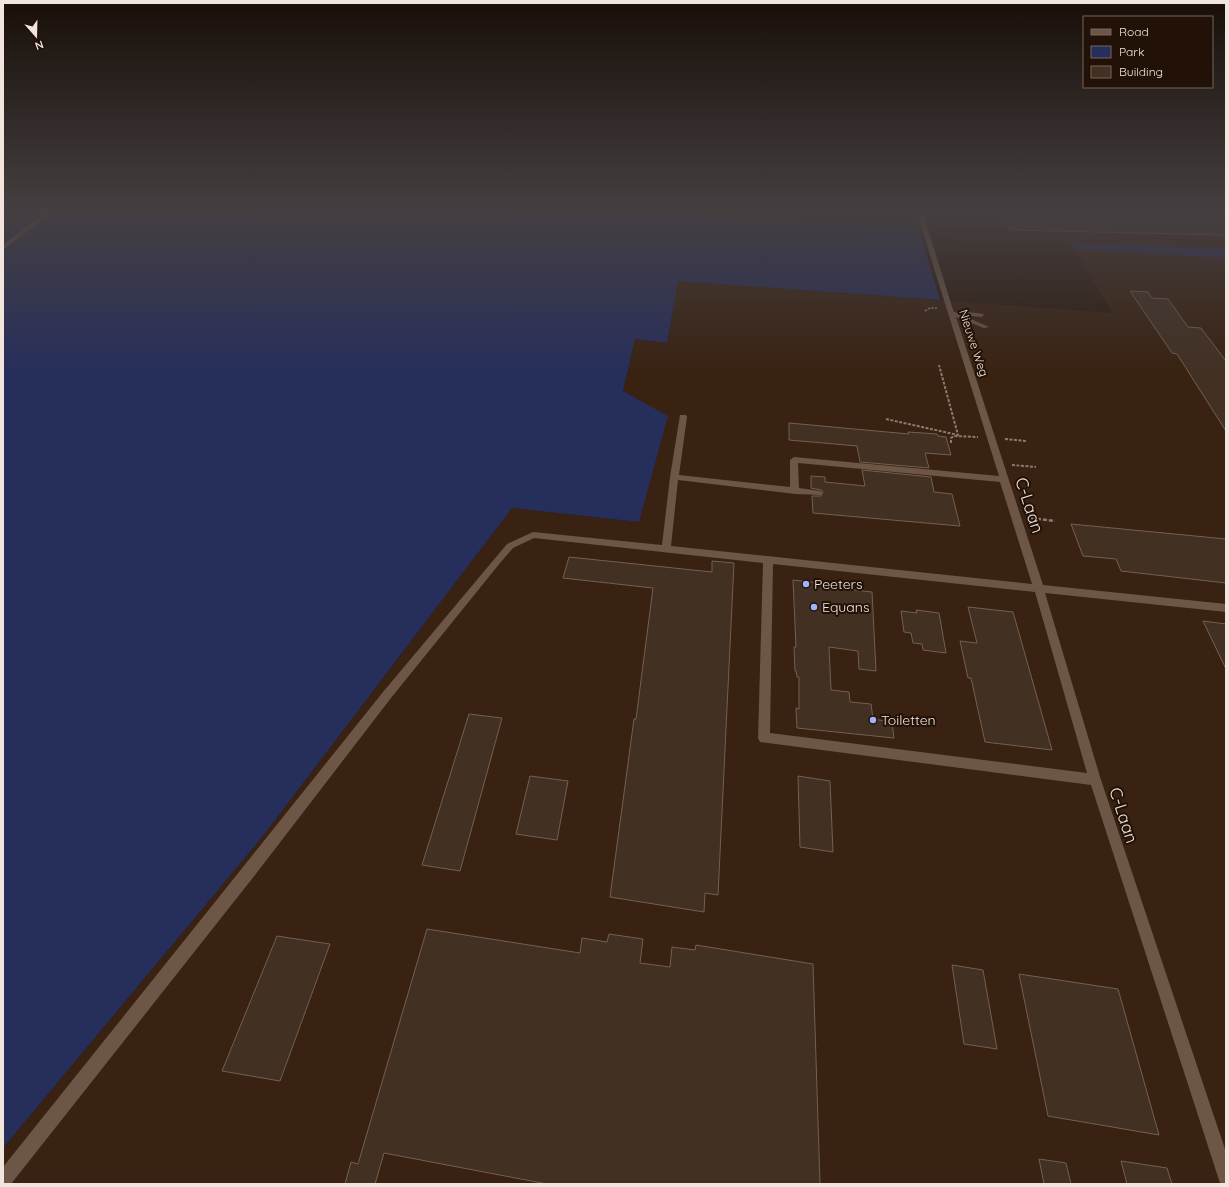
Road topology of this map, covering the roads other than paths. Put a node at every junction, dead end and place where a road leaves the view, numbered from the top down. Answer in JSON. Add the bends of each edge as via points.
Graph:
{"nodes":[{"id":1,"x":936,"y":265,"type":"edge"},
{"id":2,"x":951,"y":313,"type":"junction"},
{"id":3,"x":981,"y":315,"type":"dead end"},
{"id":4,"x":986,"y":327,"type":"dead end"},
{"id":5,"x":683,"y":417,"type":"dead end"},
{"id":6,"x":999,"y":462,"type":"joint"},
{"id":7,"x":674,"y":477,"type":"junction"},
{"id":8,"x":1004,"y":479,"type":"junction"},
{"id":9,"x":795,"y":491,"type":"junction"},
{"id":10,"x":818,"y":493,"type":"dead end"},
{"id":11,"x":666,"y":550,"type":"junction"},
{"id":12,"x":768,"y":560,"type":"junction"},
{"id":13,"x":1039,"y":588,"type":"junction"},
{"id":14,"x":1226,"y":608,"type":"edge"},
{"id":15,"x":1095,"y":780,"type":"junction"},
{"id":16,"x":1226,"y":1177,"type":"edge"},
{"id":17,"x":3,"y":1180,"type":"edge"}],
"edges":[{"from":1,"to":2,"type":"street","name":"Nieuwe Weg"},
{"from":2,"to":3,"type":"street"},
{"from":2,"to":4,"type":"street"},
{"from":2,"to":6,"type":"street","name":"Nieuwe Weg"},
{"from":5,"to":7,"type":"street"},
{"from":6,"to":8,"type":"street","name":"C-Laan"},
{"from":7,"to":9,"type":"street"},
{"from":7,"to":11,"type":"street"},
{"from":8,"to":9,"type":"street","via":[[794,460]]},
{"from":8,"to":13,"type":"street","name":"C-Laan"},
{"from":9,"to":10,"type":"street"},
{"from":11,"to":12,"type":"street"},
{"from":11,"to":17,"type":"street","via":[[533,535],[510,546],[392,689]]},
{"from":12,"to":13,"type":"street"},
{"from":12,"to":15,"type":"street","via":[[764,738]]},
{"from":13,"to":14,"type":"street"},
{"from":13,"to":15,"type":"street","name":"C-Laan"},
{"from":15,"to":16,"type":"street","name":"C-Laan"}]}
